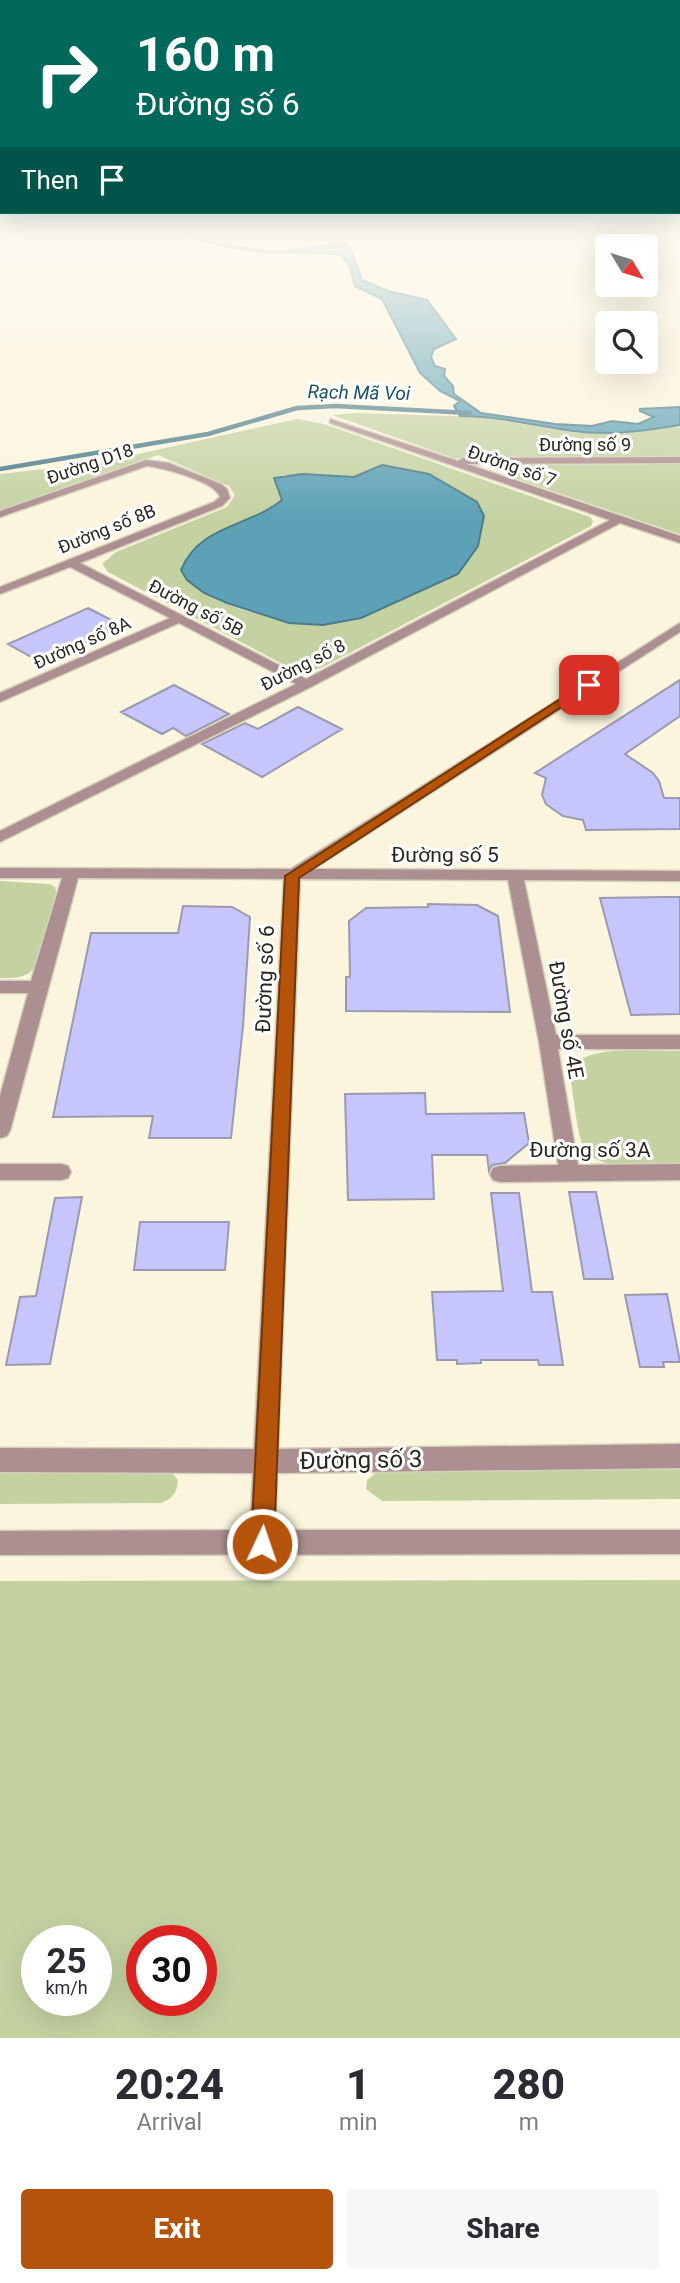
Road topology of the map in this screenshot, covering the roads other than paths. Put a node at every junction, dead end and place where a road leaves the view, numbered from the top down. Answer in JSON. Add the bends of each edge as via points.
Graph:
{"nodes":[{"id":1,"x":333,"y":421,"type":"dead end"},
{"id":2,"x":680,"y":460,"type":"edge"},
{"id":3,"x":449,"y":461,"type":"junction"},
{"id":4,"x":516,"y":461,"type":"junction"},
{"id":5,"x":498,"y":478,"type":"junction"},
{"id":6,"x":225,"y":498,"type":"joint"},
{"id":7,"x":0,"y":514,"type":"edge"},
{"id":8,"x":619,"y":519,"type":"junction"},
{"id":9,"x":680,"y":540,"type":"edge"},
{"id":10,"x":71,"y":563,"type":"junction"},
{"id":11,"x":0,"y":591,"type":"edge"},
{"id":12,"x":178,"y":619,"type":"junction"},
{"id":13,"x":680,"y":626,"type":"edge"},
{"id":14,"x":306,"y":684,"type":"junction"},
{"id":15,"x":0,"y":698,"type":"edge"},
{"id":16,"x":0,"y":837,"type":"edge"},
{"id":17,"x":0,"y":873,"type":"edge"},
{"id":18,"x":71,"y":875,"type":"junction"},
{"id":19,"x":292,"y":876,"type":"junction"},
{"id":20,"x":515,"y":876,"type":"junction"},
{"id":21,"x":680,"y":876,"type":"edge"},
{"id":22,"x":0,"y":987,"type":"edge"},
{"id":23,"x":38,"y":987,"type":"junction"},
{"id":24,"x":548,"y":1042,"type":"junction"},
{"id":25,"x":680,"y":1042,"type":"edge"},
{"id":26,"x":0,"y":1131,"type":"edge"},
{"id":27,"x":0,"y":1172,"type":"edge"},
{"id":28,"x":61,"y":1172,"type":"dead end"},
{"id":29,"x":680,"y":1172,"type":"edge"},
{"id":30,"x":569,"y":1173,"type":"junction"},
{"id":31,"x":500,"y":1174,"type":"dead end"},
{"id":32,"x":680,"y":1456,"type":"edge"},
{"id":33,"x":0,"y":1460,"type":"edge"},
{"id":34,"x":267,"y":1461,"type":"junction"},
{"id":35,"x":680,"y":1542,"type":"edge"},
{"id":36,"x":0,"y":1543,"type":"edge"},
{"id":37,"x":262,"y":1544,"type":"junction"}],
"edges":[{"from":1,"to":3,"type":"street","name":"Đường số 7"},
{"from":2,"to":4,"type":"street","name":"Đường số 9"},
{"from":3,"to":4,"type":"street","name":"Đường số 9"},
{"from":3,"to":5,"type":"street","name":"Đường số 7"},
{"from":4,"to":5,"type":"street"},
{"from":5,"to":8,"type":"street","name":"Đường số 7"},
{"from":6,"to":7,"type":"street","name":"Đường D18","via":[[217,486],[152,463]]},
{"from":6,"to":10,"type":"street","name":"Đường số 8B"},
{"from":8,"to":9,"type":"street","name":"Đường số 7"},
{"from":8,"to":14,"type":"street","name":"Đường số 8"},
{"from":10,"to":11,"type":"street","name":"Đường số 8B"},
{"from":10,"to":12,"type":"street","name":"Đường số 5B"},
{"from":12,"to":14,"type":"street","name":"Đường số 5B"},
{"from":12,"to":15,"type":"street","name":"Đường số 8A"},
{"from":13,"to":19,"type":"street"},
{"from":14,"to":16,"type":"street","name":"Đường số 8"},
{"from":17,"to":18,"type":"street","name":"Đường số 5"},
{"from":18,"to":19,"type":"street","name":"Đường số 5"},
{"from":18,"to":23,"type":"street"},
{"from":19,"to":20,"type":"street","name":"Đường số 5"},
{"from":19,"to":34,"type":"street","name":"Đường số 6"},
{"from":20,"to":21,"type":"street","name":"Đường số 5"},
{"from":20,"to":24,"type":"street","name":"Đường số 4E"},
{"from":22,"to":23,"type":"street"},
{"from":23,"to":26,"type":"street"},
{"from":24,"to":25,"type":"street"},
{"from":24,"to":30,"type":"street","name":"Đường số 4E"},
{"from":27,"to":28,"type":"street"},
{"from":29,"to":30,"type":"street","name":"Đường số 3A"},
{"from":30,"to":31,"type":"street","name":"Đường số 3A"},
{"from":32,"to":34,"type":"street","name":"Đường số 3"},
{"from":33,"to":34,"type":"street","name":"Đường số 3"},
{"from":34,"to":37,"type":"street","name":"Đường số 6"},
{"from":35,"to":37,"type":"street"},
{"from":36,"to":37,"type":"street"}]}
